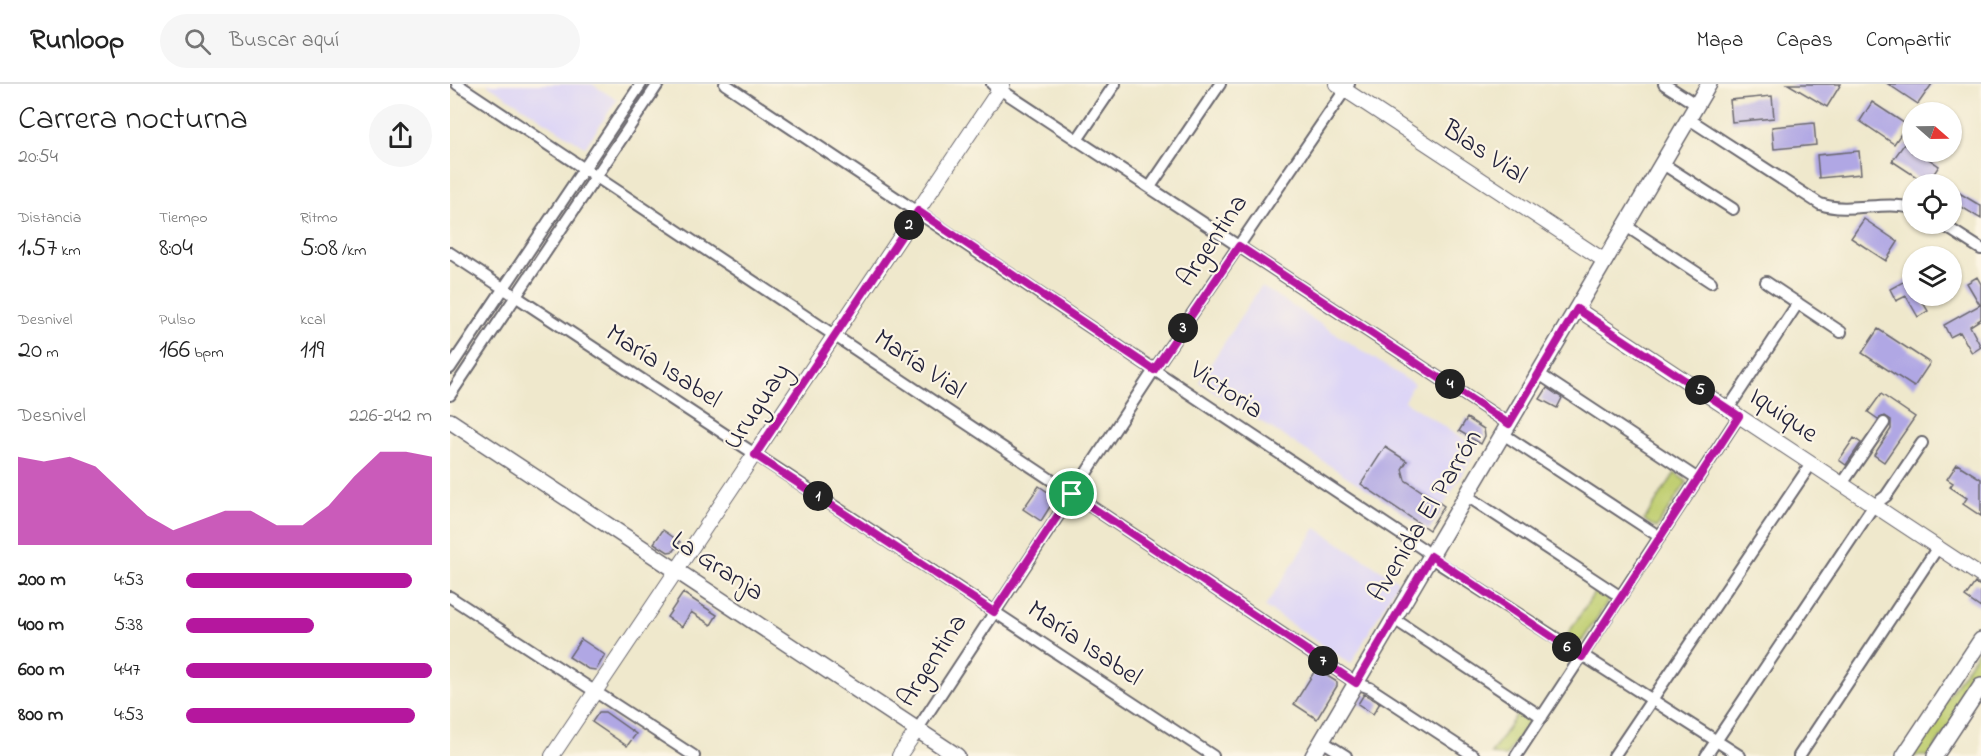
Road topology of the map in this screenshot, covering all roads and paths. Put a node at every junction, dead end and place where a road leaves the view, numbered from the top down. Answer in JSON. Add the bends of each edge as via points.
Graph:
{"nodes":[{"id":1,"x":457,"y":84,"type":"edge"},
{"id":2,"x":641,"y":84,"type":"edge"},
{"id":3,"x":658,"y":84,"type":"edge"},
{"id":4,"x":725,"y":84,"type":"edge"},
{"id":5,"x":1115,"y":84,"type":"edge"},
{"id":6,"x":1220,"y":84,"type":"edge"},
{"id":7,"x":1664,"y":84,"type":"edge"},
{"id":8,"x":1710,"y":84,"type":"edge"},
{"id":9,"x":998,"y":86,"type":"edge"},
{"id":10,"x":1343,"y":86,"type":"edge"},
{"id":11,"x":1697,"y":105,"type":"junction"},
{"id":12,"x":1689,"y":119,"type":"junction"},
{"id":13,"x":1077,"y":140,"type":"junction"},
{"id":14,"x":1663,"y":164,"type":"junction"},
{"id":15,"x":584,"y":168,"type":"junction"},
{"id":16,"x":597,"y":176,"type":"junction"},
{"id":17,"x":1150,"y":187,"type":"junction"},
{"id":18,"x":1902,"y":207,"type":"edge"},
{"id":19,"x":1733,"y":209,"type":"dead end"},
{"id":20,"x":918,"y":211,"type":"junction"},
{"id":21,"x":1626,"y":226,"type":"junction"},
{"id":22,"x":1958,"y":234,"type":"edge"},
{"id":23,"x":1239,"y":246,"type":"junction"},
{"id":24,"x":1981,"y":249,"type":"edge"},
{"id":25,"x":450,"y":253,"type":"edge"},
{"id":26,"x":1605,"y":261,"type":"junction"},
{"id":27,"x":1712,"y":282,"type":"dead end"},
{"id":28,"x":1766,"y":282,"type":"dead end"},
{"id":29,"x":503,"y":288,"type":"junction"},
{"id":30,"x":516,"y":297,"type":"junction"},
{"id":31,"x":1798,"y":303,"type":"junction"},
{"id":32,"x":1577,"y":309,"type":"junction"},
{"id":33,"x":1841,"y":332,"type":"dead end"},
{"id":34,"x":835,"y":335,"type":"junction"},
{"id":35,"x":450,"y":368,"type":"edge"},
{"id":36,"x":1154,"y":370,"type":"junction"},
{"id":37,"x":1539,"y":374,"type":"junction"},
{"id":38,"x":450,"y":395,"type":"edge"},
{"id":39,"x":1734,"y":412,"type":"junction"},
{"id":40,"x":450,"y":421,"type":"edge"},
{"id":41,"x":1884,"y":423,"type":"dead end"},
{"id":42,"x":1506,"y":429,"type":"junction"},
{"id":43,"x":1922,"y":443,"type":"dead end"},
{"id":44,"x":755,"y":455,"type":"junction"},
{"id":45,"x":1811,"y":464,"type":"junction"},
{"id":46,"x":1698,"y":479,"type":"junction"},
{"id":47,"x":1842,"y":484,"type":"junction"},
{"id":48,"x":1072,"y":494,"type":"junction"},
{"id":49,"x":1467,"y":496,"type":"junction"},
{"id":50,"x":1874,"y":506,"type":"junction"},
{"id":51,"x":1660,"y":537,"type":"junction"},
{"id":52,"x":1938,"y":547,"type":"junction"},
{"id":53,"x":1431,"y":556,"type":"junction"},
{"id":54,"x":677,"y":571,"type":"junction"},
{"id":55,"x":1981,"y":576,"type":"edge"},
{"id":56,"x":450,"y":597,"type":"edge"},
{"id":57,"x":1621,"y":597,"type":"junction"},
{"id":58,"x":994,"y":612,"type":"junction"},
{"id":59,"x":1394,"y":619,"type":"junction"},
{"id":60,"x":1981,"y":640,"type":"edge"},
{"id":61,"x":1582,"y":657,"type":"junction"},
{"id":62,"x":1356,"y":683,"type":"junction"},
{"id":63,"x":1981,"y":686,"type":"edge"},
{"id":64,"x":595,"y":692,"type":"junction"},
{"id":65,"x":1653,"y":699,"type":"junction"},
{"id":66,"x":1932,"y":714,"type":"junction"},
{"id":67,"x":1542,"y":717,"type":"junction"},
{"id":68,"x":1954,"y":728,"type":"junction"},
{"id":69,"x":917,"y":730,"type":"junction"},
{"id":70,"x":1322,"y":741,"type":"junction"},
{"id":71,"x":1716,"y":741,"type":"junction"},
{"id":72,"x":552,"y":756,"type":"edge"},
{"id":73,"x":694,"y":756,"type":"edge"},
{"id":74,"x":899,"y":756,"type":"edge"},
{"id":75,"x":957,"y":756,"type":"edge"},
{"id":76,"x":1213,"y":756,"type":"edge"},
{"id":77,"x":1313,"y":756,"type":"edge"},
{"id":78,"x":1346,"y":756,"type":"edge"},
{"id":79,"x":1474,"y":756,"type":"edge"},
{"id":80,"x":1516,"y":756,"type":"edge"},
{"id":81,"x":1614,"y":756,"type":"edge"},
{"id":82,"x":1706,"y":756,"type":"edge"},
{"id":83,"x":1740,"y":756,"type":"edge"},
{"id":84,"x":1799,"y":756,"type":"edge"},
{"id":85,"x":1904,"y":756,"type":"edge"},
{"id":86,"x":1935,"y":756,"type":"edge"}],
"edges":[{"from":1,"to":15,"type":"street","name":"María Vial"},
{"from":2,"to":15,"type":"street"},
{"from":3,"to":16,"type":"street"},
{"from":4,"to":20,"type":"street","name":"Victoria"},
{"from":5,"to":13,"type":"street"},
{"from":6,"to":17,"type":"street"},
{"from":7,"to":11,"type":"street"},
{"from":8,"to":11,"type":"main road","name":"Avenida El Parrón"},
{"from":9,"to":13,"type":"street"},
{"from":9,"to":20,"type":"street","name":"Uruguay"},
{"from":10,"to":23,"type":"street","name":"Argentina"},
{"from":10,"to":26,"type":"street","name":"Blas Vial"},
{"from":11,"to":12,"type":"main road","name":"Avenida El Parrón"},
{"from":12,"to":14,"type":"main road","name":"Avenida El Parrón"},
{"from":12,"to":18,"type":"street","via":[[1820,204],[1836,208]]},
{"from":13,"to":17,"type":"street"},
{"from":14,"to":19,"type":"street"},
{"from":14,"to":21,"type":"main road","name":"Avenida El Parrón"},
{"from":15,"to":16,"type":"street","name":"María Vial"},
{"from":15,"to":29,"type":"street"},
{"from":16,"to":30,"type":"street"},
{"from":16,"to":34,"type":"street","name":"María Vial"},
{"from":17,"to":23,"type":"street"},
{"from":20,"to":34,"type":"street","name":"Uruguay"},
{"from":20,"to":36,"type":"street","name":"Victoria"},
{"from":21,"to":26,"type":"main road","name":"Avenida El Parrón"},
{"from":21,"to":27,"type":"street"},
{"from":22,"to":24,"type":"street"},
{"from":23,"to":36,"type":"street","name":"Argentina"},
{"from":23,"to":42,"type":"street"},
{"from":25,"to":29,"type":"street","name":"María Isabel"},
{"from":26,"to":32,"type":"main road","name":"Avenida El Parrón"},
{"from":28,"to":31,"type":"street"},
{"from":29,"to":30,"type":"street","name":"María Isabel"},
{"from":29,"to":35,"type":"street"},
{"from":30,"to":38,"type":"street"},
{"from":30,"to":44,"type":"street","name":"María Isabel"},
{"from":31,"to":33,"type":"street"},
{"from":31,"to":39,"type":"street"},
{"from":32,"to":37,"type":"main road","name":"Avenida El Parrón"},
{"from":32,"to":39,"type":"street","name":"Iquique"},
{"from":34,"to":44,"type":"street","name":"Uruguay"},
{"from":34,"to":48,"type":"street","name":"María Vial"},
{"from":36,"to":48,"type":"street","name":"Argentina"},
{"from":36,"to":53,"type":"street","name":"Victoria"},
{"from":37,"to":42,"type":"main road","name":"Avenida El Parrón"},
{"from":37,"to":46,"type":"street"},
{"from":39,"to":45,"type":"street","name":"Iquique"},
{"from":39,"to":46,"type":"street"},
{"from":40,"to":54,"type":"main road","name":"La Granja"},
{"from":41,"to":47,"type":"street"},
{"from":42,"to":49,"type":"main road","name":"Avenida El Parrón"},
{"from":42,"to":51,"type":"street"},
{"from":43,"to":50,"type":"street","via":[[1886,496]]},
{"from":44,"to":54,"type":"street","name":"Uruguay"},
{"from":44,"to":58,"type":"street","name":"María Isabel"},
{"from":45,"to":47,"type":"street","name":"Iquique"},
{"from":45,"to":65,"type":"street"},
{"from":46,"to":51,"type":"street"},
{"from":47,"to":50,"type":"street","name":"Iquique"},
{"from":48,"to":58,"type":"street","name":"Argentina"},
{"from":48,"to":62,"type":"street","name":"María Vial"},
{"from":49,"to":53,"type":"main road","name":"Avenida El Parrón"},
{"from":49,"to":57,"type":"street"},
{"from":50,"to":52,"type":"street","name":"Iquique"},
{"from":50,"to":71,"type":"street"},
{"from":51,"to":57,"type":"street"},
{"from":52,"to":55,"type":"street","name":"Iquique"},
{"from":52,"to":84,"type":"street"},
{"from":53,"to":59,"type":"main road","name":"Avenida El Parrón"},
{"from":53,"to":61,"type":"street","name":"Victoria"},
{"from":54,"to":64,"type":"street","name":"Uruguay"},
{"from":54,"to":69,"type":"main road","name":"La Granja"},
{"from":56,"to":64,"type":"street"},
{"from":57,"to":61,"type":"street"},
{"from":58,"to":69,"type":"street","name":"Argentina"},
{"from":58,"to":76,"type":"street","name":"María Isabel"},
{"from":59,"to":62,"type":"main road","name":"Avenida El Parrón"},
{"from":59,"to":67,"type":"street"},
{"from":60,"to":66,"type":"main road"},
{"from":61,"to":65,"type":"street","name":"Victoria"},
{"from":61,"to":67,"type":"street"},
{"from":62,"to":70,"type":"main road","name":"Avenida El Parrón"},
{"from":62,"to":79,"type":"street","name":"María Vial","via":[[1370,688]]},
{"from":63,"to":68,"type":"main road"},
{"from":64,"to":72,"type":"street","name":"Uruguay"},
{"from":64,"to":73,"type":"street"},
{"from":65,"to":71,"type":"street","name":"Victoria"},
{"from":65,"to":81,"type":"street"},
{"from":66,"to":68,"type":"main road"},
{"from":66,"to":85,"type":"main road"},
{"from":67,"to":80,"type":"street"},
{"from":68,"to":86,"type":"main road"},
{"from":69,"to":74,"type":"street","name":"Argentina"},
{"from":69,"to":75,"type":"main road","name":"La Granja"},
{"from":70,"to":77,"type":"main road","name":"Avenida El Parrón"},
{"from":70,"to":78,"type":"street"},
{"from":71,"to":82,"type":"street"},
{"from":71,"to":83,"type":"street","name":"Victoria"}]}
